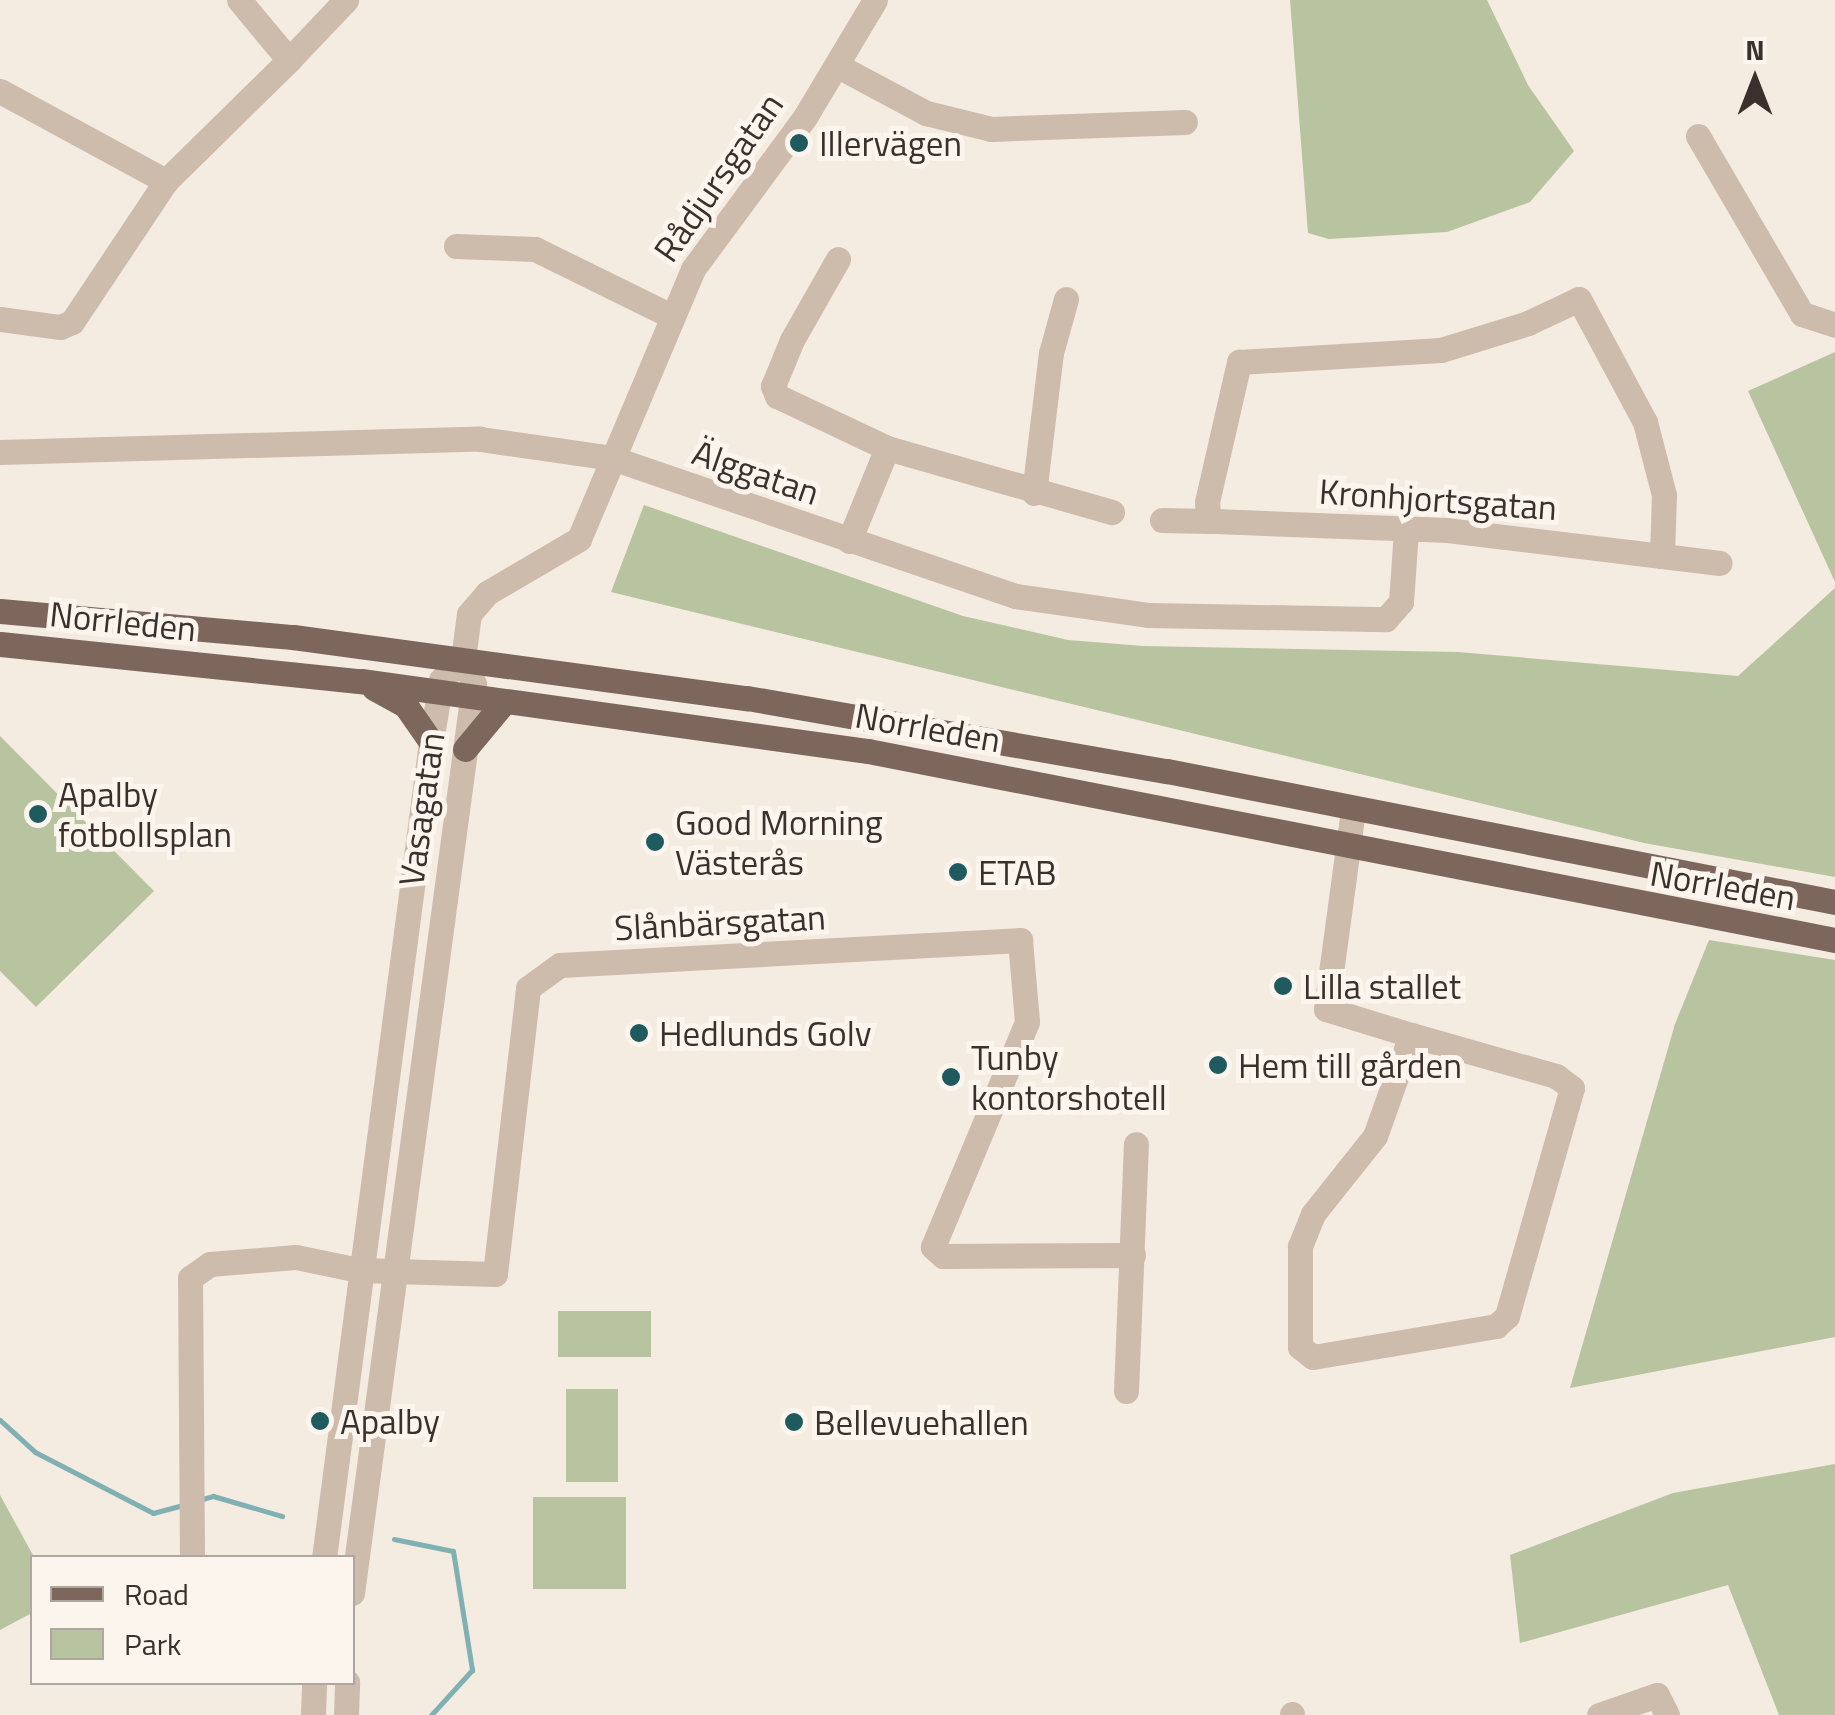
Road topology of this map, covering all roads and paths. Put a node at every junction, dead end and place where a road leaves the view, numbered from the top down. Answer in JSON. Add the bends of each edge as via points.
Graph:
{"nodes":[{"id":1,"x":239,"y":0,"type":"edge"},
{"id":2,"x":346,"y":0,"type":"edge"},
{"id":3,"x":875,"y":0,"type":"edge"},
{"id":4,"x":289,"y":60,"type":"junction"},
{"id":5,"x":838,"y":66,"type":"junction"},
{"id":6,"x":0,"y":90,"type":"edge"},
{"id":7,"x":1185,"y":122,"type":"dead end"},
{"id":8,"x":1698,"y":136,"type":"dead end"},
{"id":9,"x":166,"y":181,"type":"junction"},
{"id":10,"x":456,"y":246,"type":"dead end"},
{"id":11,"x":838,"y":260,"type":"dead end"},
{"id":12,"x":1066,"y":300,"type":"dead end"},
{"id":13,"x":669,"y":315,"type":"junction"},
{"id":14,"x":0,"y":319,"type":"edge"},
{"id":15,"x":1835,"y":325,"type":"edge"},
{"id":16,"x":887,"y":448,"type":"junction"},
{"id":17,"x":0,"y":452,"type":"edge"},
{"id":18,"x":612,"y":458,"type":"junction"},
{"id":19,"x":1034,"y":493,"type":"junction"},
{"id":20,"x":1112,"y":512,"type":"dead end"},
{"id":21,"x":1162,"y":520,"type":"dead end"},
{"id":22,"x":1209,"y":521,"type":"junction"},
{"id":23,"x":1406,"y":530,"type":"junction"},
{"id":24,"x":850,"y":541,"type":"junction"},
{"id":25,"x":1662,"y":556,"type":"junction"},
{"id":26,"x":1720,"y":563,"type":"dead end"},
{"id":27,"x":0,"y":611,"type":"edge"},
{"id":28,"x":0,"y":644,"type":"edge"},
{"id":29,"x":463,"y":658,"type":"junction"},
{"id":30,"x":361,"y":681,"type":"junction"},
{"id":31,"x":440,"y":691,"type":"junction"},
{"id":32,"x":472,"y":695,"type":"junction"},
{"id":33,"x":505,"y":701,"type":"junction"},
{"id":34,"x":432,"y":742,"type":"junction"},
{"id":35,"x":465,"y":749,"type":"junction"},
{"id":36,"x":1353,"y":810,"type":"junction"},
{"id":37,"x":1349,"y":843,"type":"junction"},
{"id":38,"x":1835,"y":902,"type":"edge"},
{"id":39,"x":1835,"y":940,"type":"edge"},
{"id":40,"x":1410,"y":1036,"type":"junction"},
{"id":41,"x":1136,"y":1144,"type":"dead end"},
{"id":42,"x":1133,"y":1255,"type":"junction"},
{"id":43,"x":359,"y":1270,"type":"junction"},
{"id":44,"x":392,"y":1271,"type":"junction"},
{"id":45,"x":1126,"y":1391,"type":"dead end"},
{"id":46,"x":192,"y":1555,"type":"edge"},
{"id":47,"x":324,"y":1555,"type":"edge"},
{"id":48,"x":355,"y":1569,"type":"edge"},
{"id":49,"x":314,"y":1685,"type":"edge"},
{"id":50,"x":347,"y":1685,"type":"edge"},
{"id":51,"x":313,"y":1715,"type":"edge"},
{"id":52,"x":346,"y":1715,"type":"edge"},
{"id":53,"x":1599,"y":1715,"type":"edge"},
{"id":54,"x":1667,"y":1715,"type":"edge"}],
"edges":[{"from":1,"to":4,"type":"street"},
{"from":2,"to":4,"type":"street"},
{"from":3,"to":5,"type":"street","name":"Rådjursgatan"},
{"from":4,"to":9,"type":"street"},
{"from":5,"to":7,"type":"street","via":[[926,112],[992,130]]},
{"from":5,"to":13,"type":"street","name":"Rådjursgatan","via":[[712,235]]},
{"from":6,"to":9,"type":"street"},
{"from":8,"to":15,"type":"street","via":[[1802,314]]},
{"from":9,"to":14,"type":"street","via":[[72,322],[60,327]]},
{"from":10,"to":13,"type":"street","via":[[535,250]]},
{"from":11,"to":16,"type":"street","via":[[813,296],[773,386],[776,396]]},
{"from":12,"to":19,"type":"street","via":[[1051,353]]},
{"from":13,"to":18,"type":"street","name":"Rådjursgatan"},
{"from":16,"to":19,"type":"street"},
{"from":16,"to":24,"type":"street"},
{"from":17,"to":18,"type":"street","name":"Älggatan","via":[[480,439]]},
{"from":18,"to":24,"type":"street","name":"Älggatan"},
{"from":18,"to":29,"type":"street","name":"Rådjursgatan","via":[[579,539],[487,593],[469,614]]},
{"from":19,"to":20,"type":"street"},
{"from":21,"to":22,"type":"street","name":"Kronhjortsgatan"},
{"from":22,"to":23,"type":"street","name":"Kronhjortsgatan"},
{"from":22,"to":25,"type":"street","via":[[1207,502],[1240,362],[1441,350],[1579,298],[1648,432],[1664,495]]},
{"from":23,"to":24,"type":"street","name":"Älggatan","via":[[1401,602],[1386,619],[1261,620],[1075,609],[998,591]]},
{"from":23,"to":25,"type":"street","name":"Kronhjortsgatan"},
{"from":25,"to":26,"type":"street","name":"Kronhjortsgatan"},
{"from":27,"to":29,"type":"main road","name":"Norrleden"},
{"from":28,"to":30,"type":"main road","name":"Norrleden"},
{"from":29,"to":31,"type":"street","name":"Vasagatan"},
{"from":29,"to":32,"type":"street","name":"Vasagatan"},
{"from":29,"to":36,"type":"main road","name":"Norrleden","via":[[949,731]]},
{"from":30,"to":31,"type":"main road","name":"Norrleden"},
{"from":30,"to":34,"type":"main road","via":[[406,706]]},
{"from":31,"to":32,"type":"main road","name":"Norrleden"},
{"from":31,"to":34,"type":"street","name":"Vasagatan"},
{"from":32,"to":33,"type":"main road","name":"Norrleden"},
{"from":32,"to":35,"type":"street","name":"Vasagatan"},
{"from":33,"to":35,"type":"main road"},
{"from":33,"to":37,"type":"main road","name":"Norrleden","via":[[888,755]]},
{"from":34,"to":43,"type":"street","name":"Vasagatan"},
{"from":35,"to":44,"type":"street","name":"Vasagatan"},
{"from":36,"to":37,"type":"street"},
{"from":36,"to":38,"type":"main road","name":"Norrleden"},
{"from":37,"to":39,"type":"main road","name":"Norrleden"},
{"from":37,"to":40,"type":"street","via":[[1326,1009]]},
{"from":40,"to":40,"type":"street","via":[[1375,1136],[1312,1214],[1300,1246],[1300,1346],[1313,1356],[1496,1326],[1507,1316],[1572,1088],[1556,1076]]},
{"from":41,"to":42,"type":"street"},
{"from":42,"to":44,"type":"street","name":"Slånbärsgatan","via":[[943,1256],[934,1247],[1027,1022],[1020,940],[547,970],[528,988],[495,1274]]},
{"from":42,"to":45,"type":"street"},
{"from":43,"to":44,"type":"street","name":"Slånbärsgatan"},
{"from":43,"to":46,"type":"street","via":[[296,1257],[210,1264],[190,1278]]},
{"from":43,"to":47,"type":"street","name":"Vasagatan"},
{"from":44,"to":48,"type":"street","name":"Vasagatan"},
{"from":49,"to":51,"type":"street"},
{"from":50,"to":52,"type":"street"},
{"from":53,"to":54,"type":"street","via":[[1658,1695]]}]}
